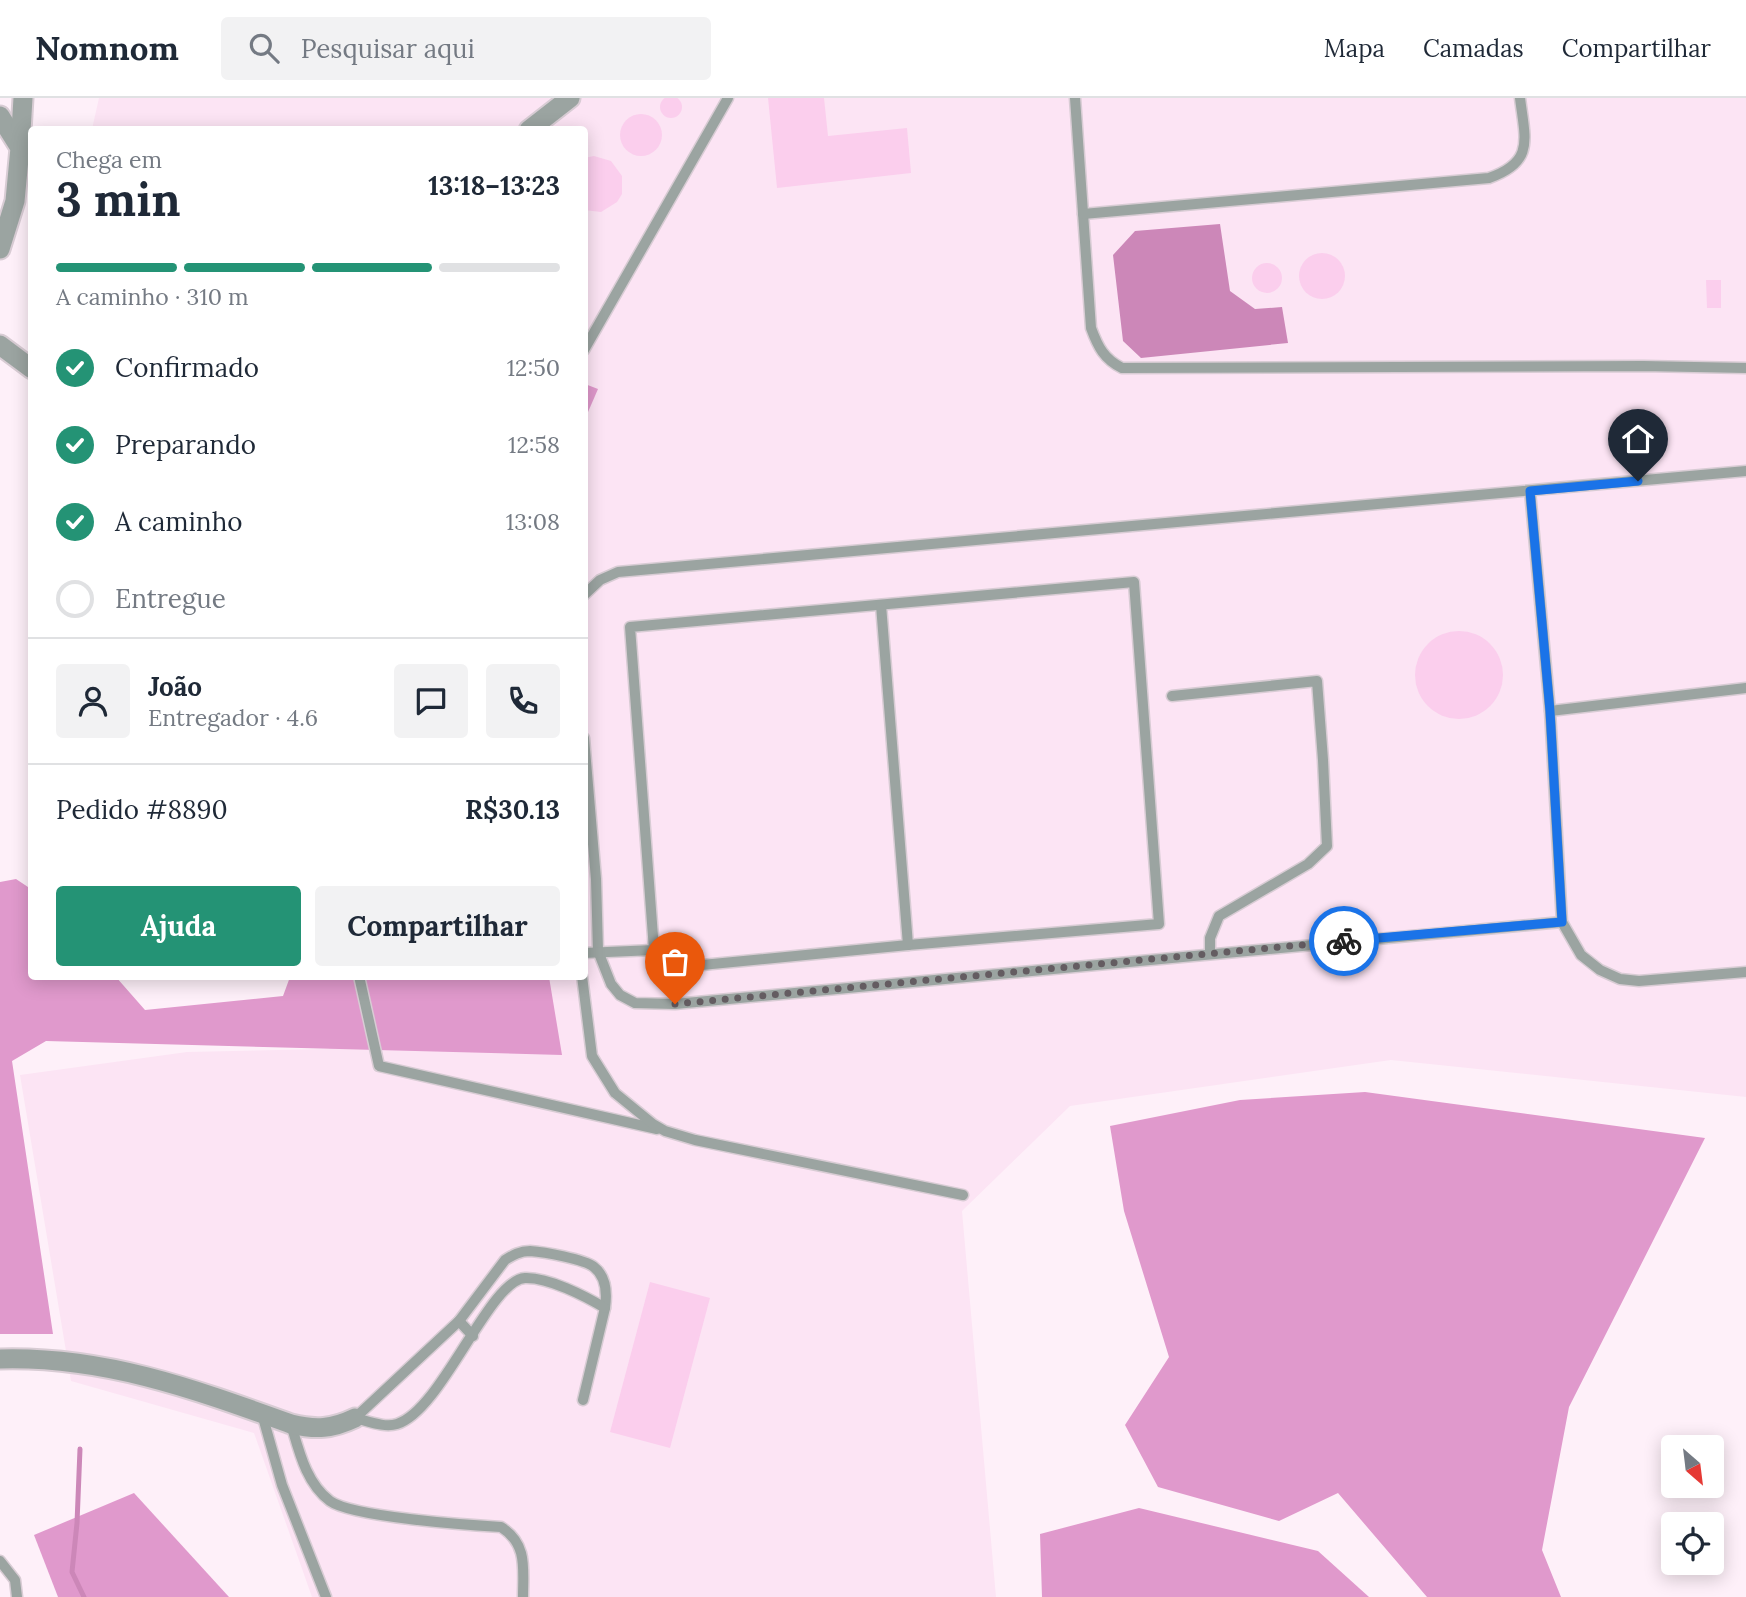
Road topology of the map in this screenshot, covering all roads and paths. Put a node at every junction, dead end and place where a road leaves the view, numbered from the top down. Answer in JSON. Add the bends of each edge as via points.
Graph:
{"nodes":[{"id":1,"x":23,"y":98,"type":"edge"},
{"id":2,"x":570,"y":98,"type":"edge"},
{"id":3,"x":728,"y":98,"type":"edge"},
{"id":4,"x":1076,"y":98,"type":"edge"},
{"id":5,"x":1520,"y":98,"type":"edge"},
{"id":6,"x":0,"y":116,"type":"edge"},
{"id":7,"x":534,"y":126,"type":"edge"},
{"id":8,"x":20,"y":148,"type":"junction"},
{"id":9,"x":1083,"y":214,"type":"junction"},
{"id":10,"x":0,"y":249,"type":"edge"},
{"id":11,"x":588,"y":343,"type":"edge"},
{"id":12,"x":0,"y":345,"type":"edge"},
{"id":13,"x":28,"y":366,"type":"edge"},
{"id":14,"x":1746,"y":368,"type":"edge"},
{"id":15,"x":1746,"y":471,"type":"edge"},
{"id":16,"x":1530,"y":491,"type":"junction"},
{"id":17,"x":588,"y":591,"type":"edge"},
{"id":18,"x":881,"y":605,"type":"junction"},
{"id":19,"x":1746,"y":688,"type":"edge"},
{"id":20,"x":1172,"y":696,"type":"dead end"},
{"id":21,"x":1550,"y":711,"type":"junction"},
{"id":22,"x":588,"y":784,"type":"edge"},
{"id":23,"x":1562,"y":922,"type":"junction"},
{"id":24,"x":908,"y":945,"type":"junction"},
{"id":25,"x":654,"y":950,"type":"junction"},
{"id":26,"x":598,"y":951,"type":"junction"},
{"id":27,"x":588,"y":952,"type":"edge"},
{"id":28,"x":1210,"y":954,"type":"junction"},
{"id":29,"x":1746,"y":972,"type":"edge"},
{"id":30,"x":360,"y":980,"type":"edge"},
{"id":31,"x":582,"y":980,"type":"edge"},
{"id":32,"x":665,"y":1131,"type":"junction"},
{"id":33,"x":963,"y":1195,"type":"dead end"},
{"id":34,"x":605,"y":1308,"type":"junction"},
{"id":35,"x":459,"y":1321,"type":"junction"},
{"id":36,"x":473,"y":1336,"type":"junction"},
{"id":37,"x":0,"y":1359,"type":"edge"},
{"id":38,"x":583,"y":1400,"type":"dead end"},
{"id":39,"x":261,"y":1414,"type":"junction"},
{"id":40,"x":355,"y":1418,"type":"junction"},
{"id":41,"x":291,"y":1424,"type":"junction"},
{"id":42,"x":0,"y":1561,"type":"edge"},
{"id":43,"x":17,"y":1597,"type":"edge"},
{"id":44,"x":326,"y":1597,"type":"edge"},
{"id":45,"x":523,"y":1597,"type":"edge"}],
"edges":[{"from":1,"to":8,"type":"street"},
{"from":2,"to":7,"type":"street"},
{"from":3,"to":11,"type":"lane"},
{"from":4,"to":9,"type":"lane"},
{"from":5,"to":9,"type":"lane","via":[[1523,153],[1510,169],[1489,178]]},
{"from":6,"to":8,"type":"street"},
{"from":8,"to":10,"type":"street","via":[[15,201]]},
{"from":9,"to":14,"type":"lane","via":[[1091,328],[1099,349],[1122,368]]},
{"from":12,"to":13,"type":"street"},
{"from":15,"to":16,"type":"lane"},
{"from":16,"to":17,"type":"lane","via":[[618,572]]},
{"from":16,"to":21,"type":"lane"},
{"from":18,"to":24,"type":"lane"},
{"from":18,"to":24,"type":"lane","via":[[1134,582],[1159,924]]},
{"from":18,"to":25,"type":"lane","via":[[630,628]]},
{"from":19,"to":21,"type":"lane"},
{"from":20,"to":28,"type":"lane","via":[[1317,681],[1326,846],[1308,864],[1219,916],[1210,937]]},
{"from":21,"to":23,"type":"lane"},
{"from":22,"to":26,"type":"lane"},
{"from":23,"to":28,"type":"lane"},
{"from":23,"to":29,"type":"lane","via":[[1581,955],[1620,979]]},
{"from":24,"to":25,"type":"lane","via":[[671,968]]},
{"from":25,"to":26,"type":"lane"},
{"from":26,"to":27,"type":"lane"},
{"from":26,"to":28,"type":"lane","via":[[611,984],[621,995],[635,1003],[675,1004]]},
{"from":30,"to":32,"type":"lane","via":[[379,1066]]},
{"from":31,"to":32,"type":"lane","via":[[592,1056],[615,1093]]},
{"from":32,"to":33,"type":"lane"},
{"from":34,"to":35,"type":"lane","via":[[605,1284],[594,1267],[531,1251],[505,1260]]},
{"from":34,"to":36,"type":"lane","via":[[576,1292],[527,1278],[508,1284]]},
{"from":34,"to":38,"type":"lane"},
{"from":35,"to":36,"type":"lane"},
{"from":35,"to":40,"type":"lane"},
{"from":36,"to":40,"type":"lane","via":[[409,1418],[385,1425]]},
{"from":37,"to":39,"type":"street","via":[[46,1359],[133,1372]]},
{"from":39,"to":41,"type":"street"},
{"from":39,"to":44,"type":"lane","via":[[282,1485]]},
{"from":40,"to":41,"type":"street","via":[[313,1430]]},
{"from":41,"to":45,"type":"lane","via":[[303,1463],[315,1486],[331,1502],[358,1511],[501,1527],[511,1534],[520,1547]]},
{"from":42,"to":43,"type":"lane","via":[[15,1580]]}]}
